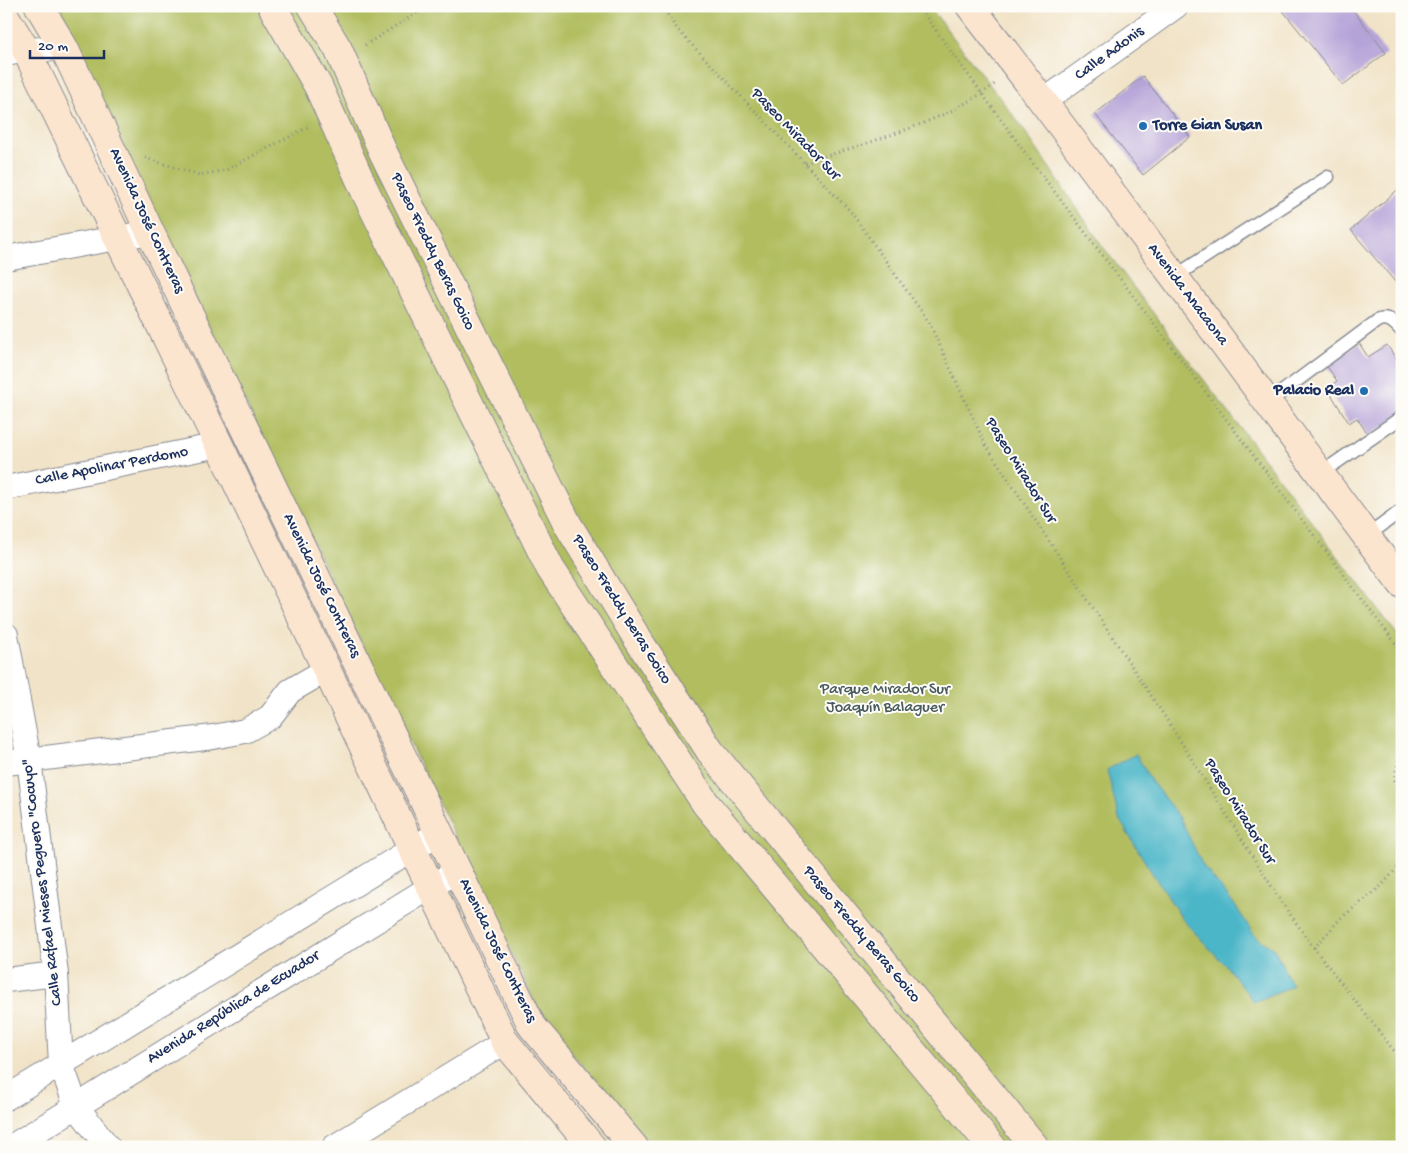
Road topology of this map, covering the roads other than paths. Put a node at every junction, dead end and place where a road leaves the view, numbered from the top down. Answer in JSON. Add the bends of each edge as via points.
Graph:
{"nodes":[{"id":1,"x":39,"y":6,"type":"edge"},
{"id":2,"x":272,"y":6,"type":"edge"},
{"id":3,"x":312,"y":6,"type":"edge"},
{"id":4,"x":970,"y":6,"type":"edge"},
{"id":5,"x":1176,"y":6,"type":"edge"},
{"id":6,"x":6,"y":18,"type":"edge"},
{"id":7,"x":64,"y":48,"type":"junction"},
{"id":8,"x":16,"y":52,"type":"edge"},
{"id":9,"x":1044,"y":102,"type":"junction"},
{"id":10,"x":1328,"y":177,"type":"dead end"},
{"id":11,"x":150,"y":232,"type":"junction"},
{"id":12,"x":117,"y":238,"type":"junction"},
{"id":13,"x":6,"y":258,"type":"edge"},
{"id":14,"x":1174,"y":278,"type":"junction"},
{"id":15,"x":1402,"y":331,"type":"edge"},
{"id":16,"x":1267,"y":403,"type":"junction"},
{"id":17,"x":1402,"y":417,"type":"edge"},
{"id":18,"x":219,"y":445,"type":"junction"},
{"id":19,"x":1321,"y":474,"type":"junction"},
{"id":20,"x":6,"y":488,"type":"edge"},
{"id":21,"x":1402,"y":510,"type":"edge"},
{"id":22,"x":1366,"y":537,"type":"junction"},
{"id":23,"x":1402,"y":584,"type":"edge"},
{"id":24,"x":6,"y":635,"type":"edge"},
{"id":25,"x":326,"y":670,"type":"junction"},
{"id":26,"x":18,"y":761,"type":"edge"},
{"id":27,"x":440,"y":832,"type":"junction"},
{"id":28,"x":412,"y":849,"type":"junction"},
{"id":29,"x":458,"y":870,"type":"junction"},
{"id":30,"x":430,"y":887,"type":"junction"},
{"id":31,"x":56,"y":974,"type":"junction"},
{"id":32,"x":6,"y":980,"type":"edge"},
{"id":33,"x":505,"y":1042,"type":"junction"},
{"id":34,"x":60,"y":1064,"type":"junction"},
{"id":35,"x":6,"y":1098,"type":"edge"},
{"id":36,"x":76,"y":1106,"type":"junction"},
{"id":37,"x":363,"y":1140,"type":"edge"},
{"id":38,"x":11,"y":1147,"type":"edge"},
{"id":39,"x":108,"y":1147,"type":"edge"},
{"id":40,"x":334,"y":1147,"type":"edge"},
{"id":41,"x":592,"y":1147,"type":"edge"},
{"id":42,"x":634,"y":1147,"type":"edge"},
{"id":43,"x":992,"y":1147,"type":"edge"},
{"id":44,"x":1035,"y":1147,"type":"edge"}],
"edges":[{"from":1,"to":7,"type":"main road","name":"Avenida José Contreras"},
{"from":2,"to":43,"type":"main road","name":"Paseo Freddy Beras Goico","via":[[318,86],[365,191],[550,568],[706,804]]},
{"from":3,"to":44,"type":"main road","name":"Paseo Freddy Beras Goico","via":[[338,49],[383,152],[568,525],[637,638],[710,751]]},
{"from":4,"to":9,"type":"main road","name":"Avenida Anacaona"},
{"from":5,"to":9,"type":"street","name":"Calle Adonis"},
{"from":6,"to":8,"type":"main road","name":"Avenida José Contreras"},
{"from":7,"to":8,"type":"street"},
{"from":7,"to":11,"type":"main road","name":"Avenida José Contreras"},
{"from":8,"to":12,"type":"main road","name":"Avenida José Contreras"},
{"from":9,"to":14,"type":"main road","name":"Avenida Anacaona"},
{"from":10,"to":14,"type":"lane"},
{"from":11,"to":12,"type":"street"},
{"from":11,"to":27,"type":"main road","name":"Avenida José Contreras"},
{"from":12,"to":13,"type":"street"},
{"from":12,"to":18,"type":"main road","name":"Avenida José Contreras"},
{"from":14,"to":16,"type":"main road","name":"Avenida Anacaona"},
{"from":15,"to":16,"type":"lane","via":[[1392,321],[1377,321]]},
{"from":16,"to":19,"type":"main road","name":"Avenida Anacaona"},
{"from":17,"to":19,"type":"lane"},
{"from":18,"to":20,"type":"street","name":"Calle Apolinar Perdomo"},
{"from":18,"to":25,"type":"main road","name":"Avenida José Contreras"},
{"from":19,"to":22,"type":"main road","name":"Avenida Anacaona"},
{"from":21,"to":22,"type":"lane"},
{"from":22,"to":23,"type":"main road","name":"Avenida Anacaona"},
{"from":24,"to":26,"type":"street","name":"Calle Rafael Mieses Peguero \"Cocuyo\""},
{"from":25,"to":26,"type":"street","via":[[290,691],[270,717],[245,731]]},
{"from":25,"to":28,"type":"main road","name":"Avenida José Contreras"},
{"from":26,"to":31,"type":"street","name":"Calle Rafael Mieses Peguero \"Cocuyo\""},
{"from":27,"to":28,"type":"street"},
{"from":27,"to":29,"type":"main road","name":"Avenida José Contreras"},
{"from":28,"to":30,"type":"main road","name":"Avenida José Contreras"},
{"from":28,"to":34,"type":"street"},
{"from":29,"to":30,"type":"street","name":"Avenida República de Ecuador"},
{"from":29,"to":42,"type":"main road","name":"Avenida José Contreras","via":[[532,1026]]},
{"from":30,"to":33,"type":"main road","name":"Avenida José Contreras"},
{"from":30,"to":36,"type":"street","name":"Avenida República de Ecuador"},
{"from":31,"to":32,"type":"street"},
{"from":31,"to":34,"type":"street","name":"Calle Rafael Mieses Peguero \"Cocuyo\""},
{"from":33,"to":37,"type":"street"},
{"from":33,"to":41,"type":"main road","name":"Avenida José Contreras"},
{"from":34,"to":35,"type":"street"},
{"from":34,"to":36,"type":"street","name":"Calle Rafael Mieses Peguero \"Cocuyo\""},
{"from":36,"to":38,"type":"street","name":"Avenida República de Ecuador"},
{"from":36,"to":39,"type":"street","name":"Calle Rafael Mieses Peguero \"Cocuyo\""},
{"from":37,"to":40,"type":"street"}]}
